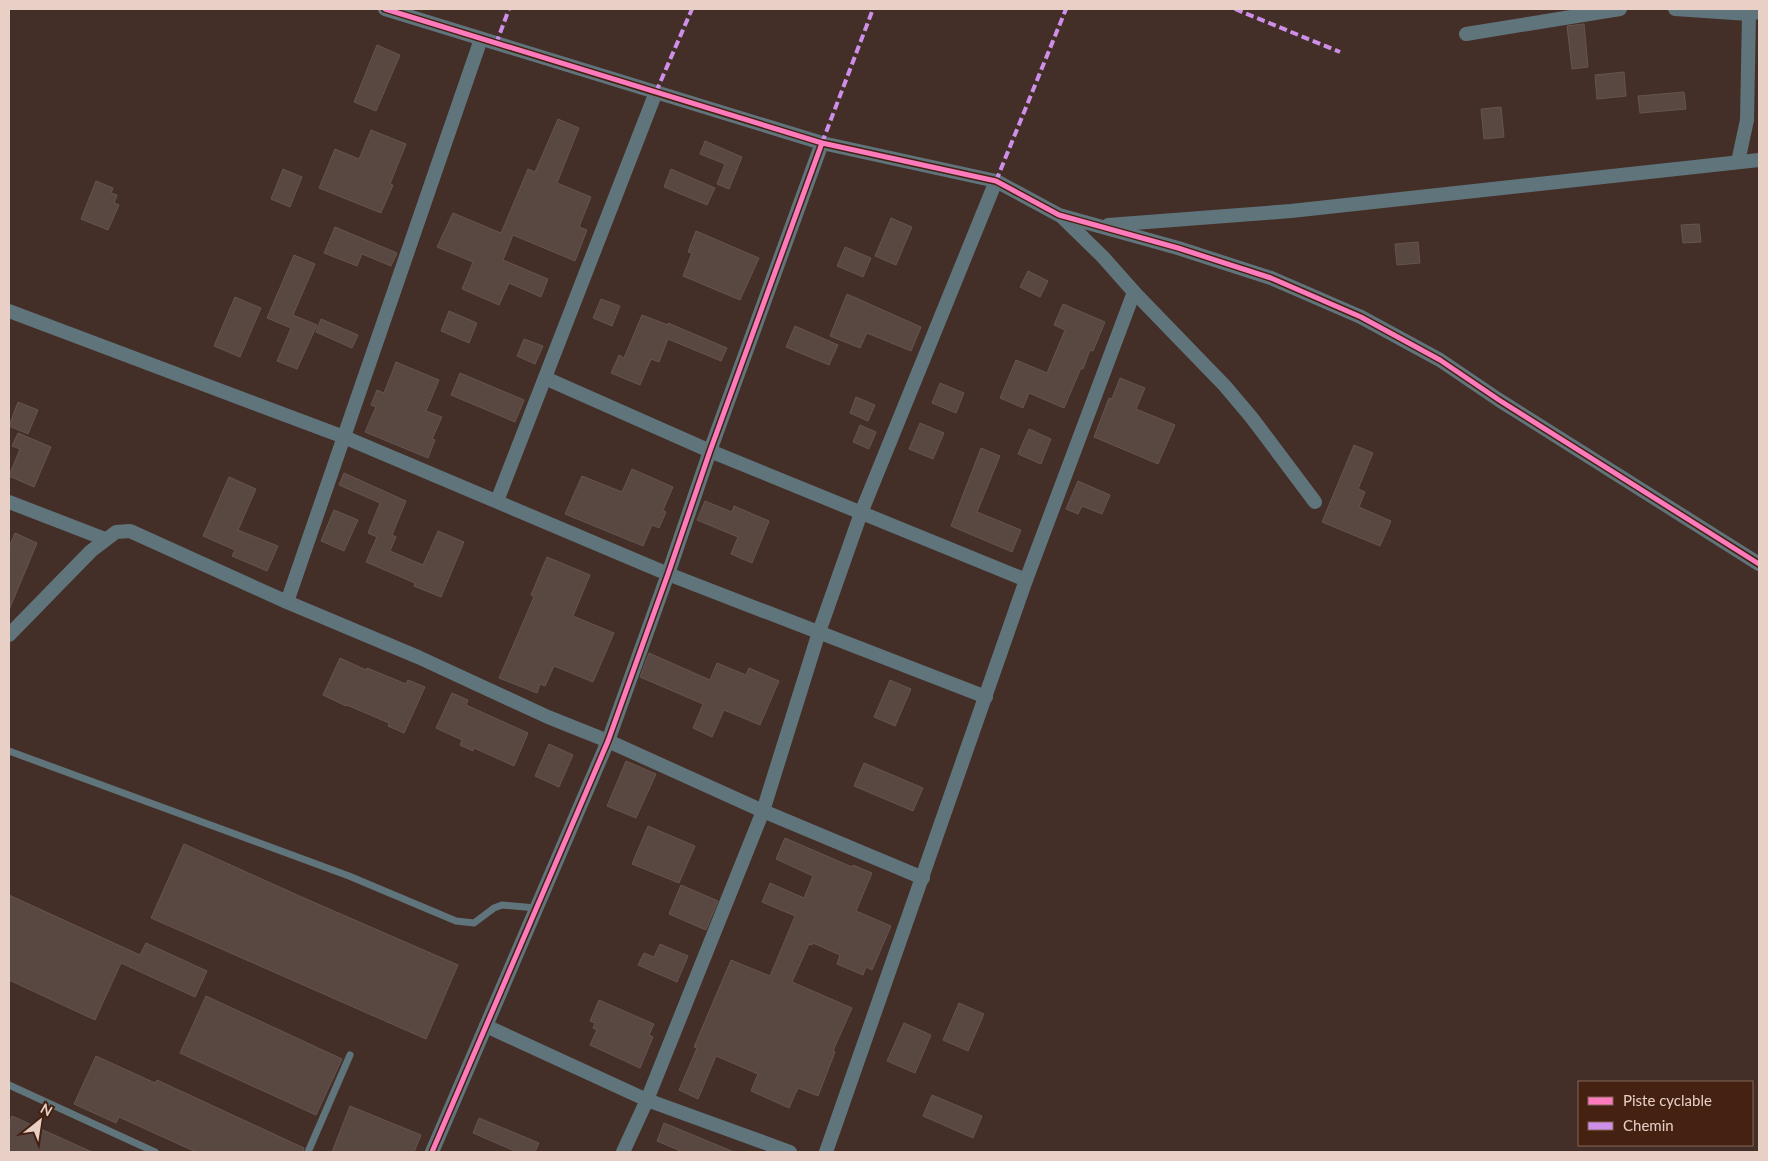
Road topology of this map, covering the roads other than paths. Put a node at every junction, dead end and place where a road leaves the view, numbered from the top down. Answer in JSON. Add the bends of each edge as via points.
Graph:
{"nodes":[{"id":1,"x":385,"y":9,"type":"edge"},
{"id":2,"x":1620,"y":9,"type":"edge"},
{"id":3,"x":1675,"y":9,"type":"edge"},
{"id":4,"x":1752,"y":12,"type":"edge"},
{"id":5,"x":1466,"y":34,"type":"dead end"},
{"id":6,"x":481,"y":39,"type":"junction"},
{"id":7,"x":656,"y":92,"type":"junction"},
{"id":8,"x":822,"y":143,"type":"junction"},
{"id":9,"x":1759,"y":160,"type":"edge"},
{"id":10,"x":1738,"y":162,"type":"junction"},
{"id":11,"x":996,"y":180,"type":"junction"},
{"id":12,"x":1059,"y":215,"type":"junction"},
{"id":13,"x":1098,"y":226,"type":"junction"},
{"id":14,"x":1134,"y":292,"type":"junction"},
{"id":15,"x":9,"y":311,"type":"edge"},
{"id":16,"x":545,"y":378,"type":"junction"},
{"id":17,"x":344,"y":437,"type":"junction"},
{"id":18,"x":710,"y":451,"type":"junction"},
{"id":19,"x":497,"y":501,"type":"junction"},
{"id":20,"x":9,"y":502,"type":"edge"},
{"id":21,"x":1315,"y":502,"type":"dead end"},
{"id":22,"x":861,"y":513,"type":"junction"},
{"id":23,"x":105,"y":539,"type":"junction"},
{"id":24,"x":1759,"y":564,"type":"edge"},
{"id":25,"x":668,"y":574,"type":"junction"},
{"id":26,"x":1026,"y":580,"type":"junction"},
{"id":27,"x":287,"y":602,"type":"junction"},
{"id":28,"x":819,"y":632,"type":"junction"},
{"id":29,"x":9,"y":635,"type":"edge"},
{"id":30,"x":986,"y":696,"type":"junction"},
{"id":31,"x":608,"y":741,"type":"junction"},
{"id":32,"x":9,"y":751,"type":"edge"},
{"id":33,"x":763,"y":811,"type":"junction"},
{"id":34,"x":923,"y":878,"type":"junction"},
{"id":35,"x":536,"y":908,"type":"junction"},
{"id":36,"x":486,"y":1026,"type":"junction"},
{"id":37,"x":350,"y":1055,"type":"dead end"},
{"id":38,"x":9,"y":1086,"type":"edge"},
{"id":39,"x":647,"y":1100,"type":"junction"},
{"id":40,"x":155,"y":1152,"type":"edge"},
{"id":41,"x":308,"y":1152,"type":"edge"},
{"id":42,"x":432,"y":1152,"type":"edge"},
{"id":43,"x":623,"y":1152,"type":"edge"},
{"id":44,"x":790,"y":1152,"type":"edge"},
{"id":45,"x":826,"y":1152,"type":"edge"}],
"edges":[{"from":1,"to":6,"type":"street"},
{"from":2,"to":5,"type":"street"},
{"from":3,"to":4,"type":"street"},
{"from":4,"to":10,"type":"street","via":[[1747,120]]},
{"from":6,"to":7,"type":"street"},
{"from":6,"to":17,"type":"street"},
{"from":7,"to":8,"type":"street"},
{"from":7,"to":16,"type":"street"},
{"from":8,"to":11,"type":"street"},
{"from":8,"to":18,"type":"street"},
{"from":9,"to":10,"type":"street"},
{"from":10,"to":13,"type":"street","via":[[1291,211]]},
{"from":11,"to":12,"type":"street"},
{"from":11,"to":22,"type":"street"},
{"from":12,"to":13,"type":"street"},
{"from":12,"to":14,"type":"street"},
{"from":13,"to":24,"type":"street","via":[[1271,278],[1360,317],[1440,360]]},
{"from":14,"to":21,"type":"street","via":[[1225,386]]},
{"from":14,"to":26,"type":"street"},
{"from":15,"to":17,"type":"street"},
{"from":16,"to":18,"type":"street"},
{"from":16,"to":19,"type":"street"},
{"from":17,"to":19,"type":"street"},
{"from":17,"to":27,"type":"street"},
{"from":18,"to":22,"type":"street"},
{"from":18,"to":25,"type":"street"},
{"from":19,"to":25,"type":"street"},
{"from":20,"to":23,"type":"street"},
{"from":22,"to":26,"type":"street"},
{"from":22,"to":28,"type":"street"},
{"from":23,"to":27,"type":"street","via":[[116,532],[130,531]]},
{"from":23,"to":29,"type":"street"},
{"from":25,"to":28,"type":"street"},
{"from":25,"to":31,"type":"street"},
{"from":26,"to":30,"type":"street"},
{"from":27,"to":31,"type":"street"},
{"from":28,"to":30,"type":"street"},
{"from":28,"to":33,"type":"street"},
{"from":30,"to":34,"type":"street"},
{"from":31,"to":33,"type":"street"},
{"from":31,"to":35,"type":"street"},
{"from":32,"to":35,"type":"lane","via":[[349,876],[456,921],[474,923],[502,905]]},
{"from":33,"to":34,"type":"street"},
{"from":33,"to":39,"type":"street"},
{"from":34,"to":45,"type":"street"},
{"from":35,"to":36,"type":"street"},
{"from":36,"to":39,"type":"street"},
{"from":36,"to":42,"type":"street"},
{"from":37,"to":41,"type":"lane"},
{"from":38,"to":40,"type":"lane"},
{"from":39,"to":43,"type":"street"},
{"from":39,"to":44,"type":"street"}]}
